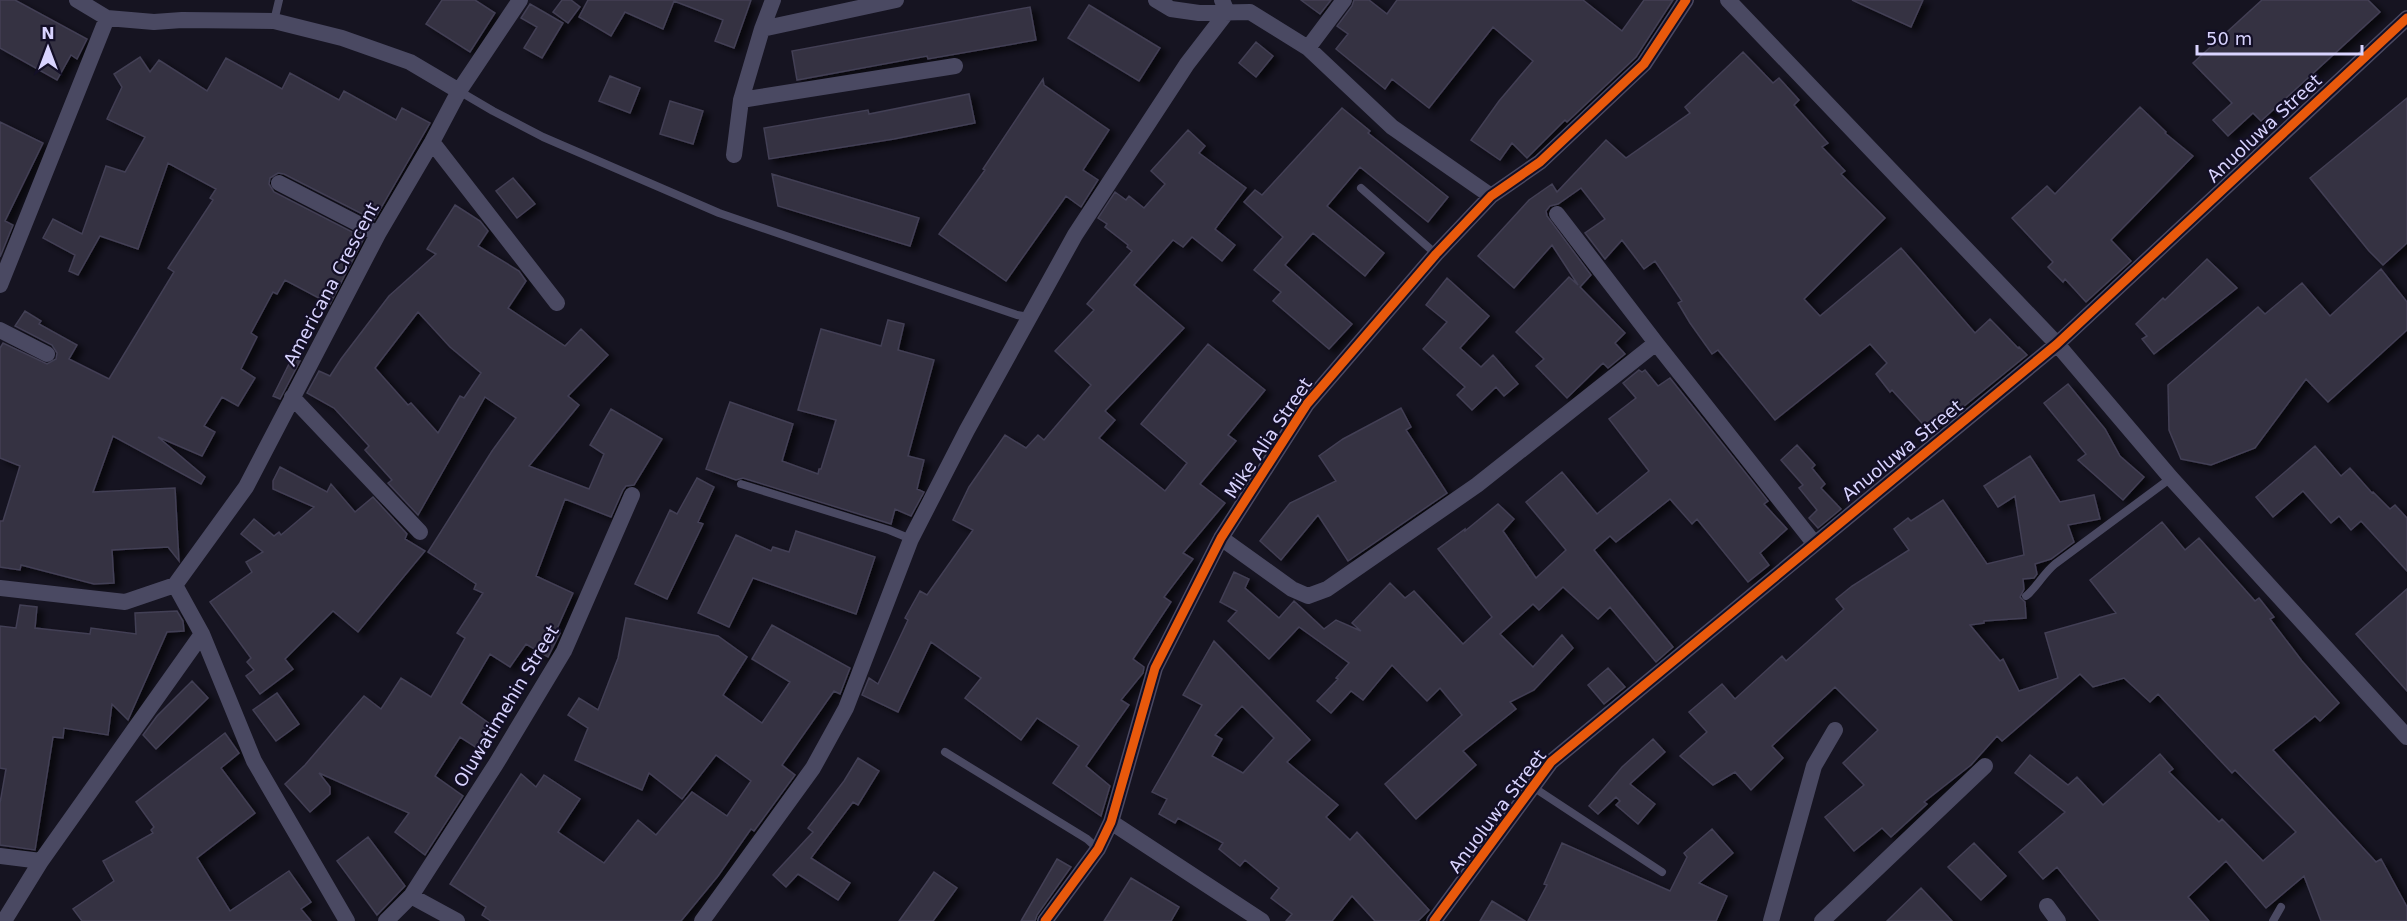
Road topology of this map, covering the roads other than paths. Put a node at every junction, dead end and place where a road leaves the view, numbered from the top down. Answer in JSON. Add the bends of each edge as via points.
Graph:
{"nodes":[{"id":1,"x":77,"y":0,"type":"edge"},
{"id":2,"x":279,"y":0,"type":"edge"},
{"id":3,"x":520,"y":0,"type":"edge"},
{"id":4,"x":773,"y":0,"type":"edge"},
{"id":5,"x":896,"y":0,"type":"edge"},
{"id":6,"x":1156,"y":0,"type":"edge"},
{"id":7,"x":1344,"y":0,"type":"edge"},
{"id":8,"x":1686,"y":0,"type":"edge"},
{"id":9,"x":1728,"y":0,"type":"edge"},
{"id":10,"x":1224,"y":6,"type":"edge"},
{"id":11,"x":107,"y":18,"type":"junction"},
{"id":12,"x":2407,"y":18,"type":"edge"},
{"id":13,"x":274,"y":21,"type":"junction"},
{"id":14,"x":762,"y":29,"type":"junction"},
{"id":15,"x":1308,"y":48,"type":"junction"},
{"id":16,"x":955,"y":66,"type":"dead end"},
{"id":17,"x":459,"y":91,"type":"junction"},
{"id":18,"x":741,"y":100,"type":"junction"},
{"id":19,"x":432,"y":142,"type":"junction"},
{"id":20,"x":734,"y":155,"type":"dead end"},
{"id":21,"x":279,"y":183,"type":"dead end"},
{"id":22,"x":1361,"y":188,"type":"dead end"},
{"id":23,"x":1491,"y":196,"type":"junction"},
{"id":24,"x":1557,"y":214,"type":"dead end"},
{"id":25,"x":378,"y":234,"type":"junction"},
{"id":26,"x":1436,"y":254,"type":"junction"},
{"id":27,"x":0,"y":285,"type":"edge"},
{"id":28,"x":557,"y":303,"type":"dead end"},
{"id":29,"x":1029,"y":317,"type":"junction"},
{"id":30,"x":0,"y":330,"type":"edge"},
{"id":31,"x":1656,"y":343,"type":"junction"},
{"id":32,"x":2057,"y":344,"type":"junction"},
{"id":33,"x":46,"y":354,"type":"dead end"},
{"id":34,"x":292,"y":397,"type":"junction"},
{"id":35,"x":2170,"y":478,"type":"junction"},
{"id":36,"x":741,"y":484,"type":"dead end"},
{"id":37,"x":632,"y":495,"type":"dead end"},
{"id":38,"x":420,"y":532,"type":"dead end"},
{"id":39,"x":1221,"y":538,"type":"junction"},
{"id":40,"x":911,"y":539,"type":"junction"},
{"id":41,"x":1814,"y":543,"type":"junction"},
{"id":42,"x":175,"y":585,"type":"junction"},
{"id":43,"x":0,"y":588,"type":"edge"},
{"id":44,"x":2026,"y":597,"type":"dead end"},
{"id":45,"x":202,"y":634,"type":"junction"},
{"id":46,"x":1835,"y":730,"type":"dead end"},
{"id":47,"x":2407,"y":737,"type":"edge"},
{"id":48,"x":945,"y":752,"type":"dead end"},
{"id":49,"x":1985,"y":766,"type":"dead end"},
{"id":50,"x":1533,"y":787,"type":"junction"},
{"id":51,"x":1111,"y":822,"type":"junction"},
{"id":52,"x":1098,"y":849,"type":"junction"},
{"id":53,"x":0,"y":856,"type":"edge"},
{"id":54,"x":41,"y":861,"type":"junction"},
{"id":55,"x":1662,"y":872,"type":"dead end"},
{"id":56,"x":411,"y":896,"type":"junction"},
{"id":57,"x":2047,"y":906,"type":"dead end"},
{"id":58,"x":2281,"y":907,"type":"dead end"},
{"id":59,"x":4,"y":921,"type":"edge"},
{"id":60,"x":347,"y":921,"type":"edge"},
{"id":61,"x":386,"y":921,"type":"edge"},
{"id":62,"x":457,"y":921,"type":"edge"},
{"id":63,"x":702,"y":921,"type":"edge"},
{"id":64,"x":1045,"y":921,"type":"edge"},
{"id":65,"x":1262,"y":921,"type":"edge"},
{"id":66,"x":1434,"y":921,"type":"edge"},
{"id":67,"x":1771,"y":921,"type":"edge"},
{"id":68,"x":1822,"y":921,"type":"edge"},
{"id":69,"x":2058,"y":921,"type":"edge"},
{"id":70,"x":2273,"y":921,"type":"edge"}],
"edges":[{"from":1,"to":11,"type":"street"},
{"from":2,"to":13,"type":"lane"},
{"from":3,"to":17,"type":"street","name":"Americana Crescent"},
{"from":4,"to":14,"type":"street"},
{"from":5,"to":14,"type":"street"},
{"from":6,"to":10,"type":"street","via":[[1171,9],[1199,13]]},
{"from":7,"to":15,"type":"street"},
{"from":8,"to":23,"type":"street","name":"Mike Alia Street","via":[[1644,64],[1540,162]]},
{"from":9,"to":32,"type":"street"},
{"from":10,"to":15,"type":"street","via":[[1250,12]]},
{"from":10,"to":29,"type":"street","via":[[1075,235]]},
{"from":11,"to":13,"type":"street","via":[[154,22]]},
{"from":11,"to":27,"type":"street"},
{"from":12,"to":32,"type":"street","name":"Anuoluwa Street"},
{"from":13,"to":17,"type":"street","via":[[342,38],[410,62]]},
{"from":14,"to":18,"type":"street"},
{"from":15,"to":23,"type":"street","via":[[1392,127]]},
{"from":16,"to":18,"type":"street"},
{"from":17,"to":19,"type":"street","name":"Americana Crescent"},
{"from":17,"to":29,"type":"lane","via":[[543,137],[719,213]]},
{"from":18,"to":20,"type":"street"},
{"from":19,"to":25,"type":"street","name":"Americana Crescent"},
{"from":19,"to":28,"type":"street"},
{"from":21,"to":25,"type":"street"},
{"from":22,"to":26,"type":"lane"},
{"from":23,"to":26,"type":"street","name":"Mike Alia Street"},
{"from":24,"to":31,"type":"street"},
{"from":25,"to":34,"type":"street","name":"Americana Crescent"},
{"from":26,"to":39,"type":"street","name":"Mike Alia Street","via":[[1307,404]]},
{"from":29,"to":40,"type":"street"},
{"from":30,"to":33,"type":"street"},
{"from":31,"to":39,"type":"street","via":[[1477,485],[1327,589],[1308,596],[1292,589]]},
{"from":31,"to":41,"type":"street"},
{"from":32,"to":35,"type":"street"},
{"from":32,"to":41,"type":"street","name":"Anuoluwa Street"},
{"from":34,"to":38,"type":"street"},
{"from":34,"to":42,"type":"street","name":"Americana Crescent","via":[[246,487]]},
{"from":35,"to":44,"type":"lane","via":[[2050,569]]},
{"from":35,"to":47,"type":"street"},
{"from":36,"to":40,"type":"lane"},
{"from":37,"to":56,"type":"street","name":"Oluwatimehin Street","via":[[564,651]]},
{"from":39,"to":51,"type":"street","name":"Mike Alia Street","via":[[1155,668]]},
{"from":40,"to":63,"type":"street","via":[[846,708],[813,768]]},
{"from":41,"to":50,"type":"street","name":"Anuoluwa Street","via":[[1551,762]]},
{"from":42,"to":43,"type":"street","via":[[125,602]]},
{"from":42,"to":45,"type":"street"},
{"from":45,"to":54,"type":"street"},
{"from":45,"to":60,"type":"street","via":[[254,761]]},
{"from":46,"to":67,"type":"street","via":[[1814,766]]},
{"from":48,"to":52,"type":"lane"},
{"from":49,"to":68,"type":"street"},
{"from":50,"to":55,"type":"lane"},
{"from":50,"to":66,"type":"street","name":"Anuoluwa Street"},
{"from":51,"to":52,"type":"street","name":"Mike Alia Street"},
{"from":51,"to":65,"type":"street"},
{"from":52,"to":64,"type":"street","name":"Mike Alia Street"},
{"from":53,"to":54,"type":"street"},
{"from":54,"to":59,"type":"street"},
{"from":56,"to":61,"type":"street","name":"Oluwatimehin Street"},
{"from":56,"to":62,"type":"street"},
{"from":57,"to":69,"type":"street"},
{"from":58,"to":70,"type":"lane"}]}
